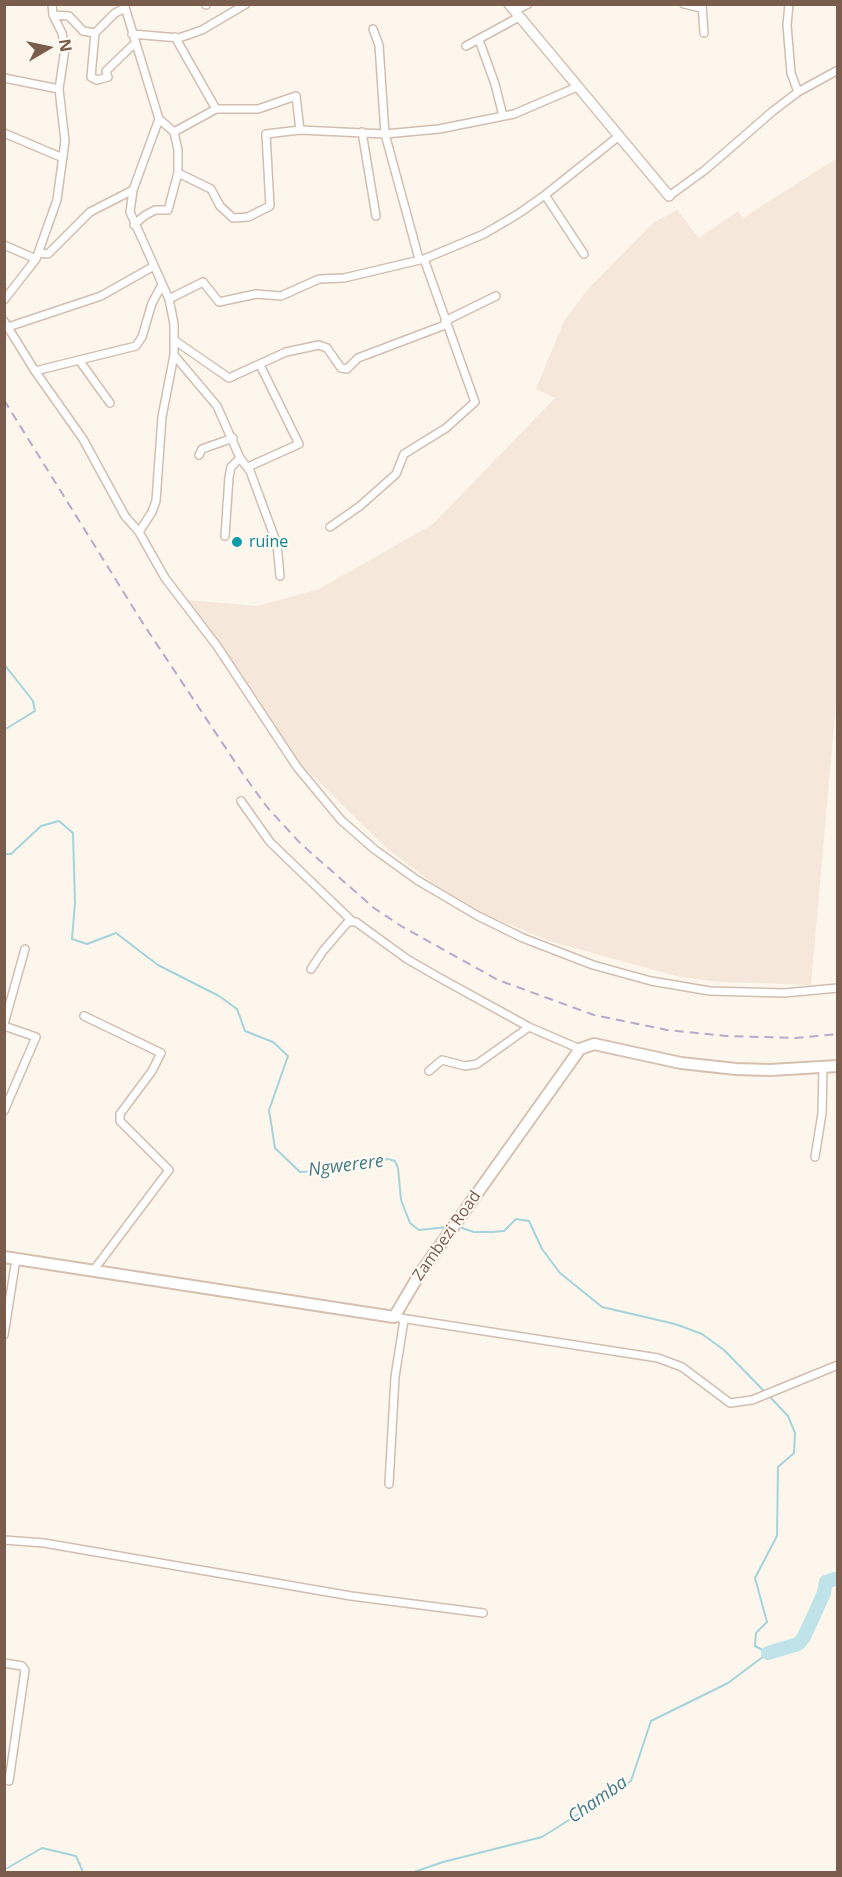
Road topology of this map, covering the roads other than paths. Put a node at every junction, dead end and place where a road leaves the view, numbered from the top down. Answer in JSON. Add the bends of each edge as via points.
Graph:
{"nodes":[{"id":1,"x":52,"y":4,"type":"edge"},
{"id":2,"x":246,"y":4,"type":"edge"},
{"id":3,"x":528,"y":4,"type":"edge"},
{"id":4,"x":684,"y":4,"type":"edge"},
{"id":5,"x":789,"y":4,"type":"edge"},
{"id":6,"x":124,"y":6,"type":"edge"},
{"id":7,"x":701,"y":6,"type":"edge"},
{"id":8,"x":514,"y":11,"type":"edge"},
{"id":9,"x":53,"y":15,"type":"junction"},
{"id":10,"x":373,"y":29,"type":"dead end"},
{"id":11,"x":95,"y":33,"type":"junction"},
{"id":12,"x":704,"y":33,"type":"dead end"},
{"id":13,"x":132,"y":34,"type":"junction"},
{"id":14,"x":175,"y":37,"type":"junction"},
{"id":15,"x":479,"y":40,"type":"junction"},
{"id":16,"x":135,"y":43,"type":"junction"},
{"id":17,"x":466,"y":45,"type":"dead end"},
{"id":18,"x":837,"y":70,"type":"edge"},
{"id":19,"x":4,"y":78,"type":"edge"},
{"id":20,"x":577,"y":87,"type":"junction"},
{"id":21,"x":59,"y":89,"type":"junction"},
{"id":22,"x":798,"y":92,"type":"junction"},
{"id":23,"x":216,"y":109,"type":"junction"},
{"id":24,"x":503,"y":116,"type":"junction"},
{"id":25,"x":159,"y":119,"type":"junction"},
{"id":26,"x":300,"y":130,"type":"junction"},
{"id":27,"x":174,"y":132,"type":"junction"},
{"id":28,"x":362,"y":132,"type":"junction"},
{"id":29,"x":4,"y":133,"type":"edge"},
{"id":30,"x":385,"y":134,"type":"junction"},
{"id":31,"x":619,"y":136,"type":"junction"},
{"id":32,"x":63,"y":158,"type":"junction"},
{"id":33,"x":177,"y":173,"type":"junction"},
{"id":34,"x":133,"y":190,"type":"junction"},
{"id":35,"x":545,"y":195,"type":"junction"},
{"id":36,"x":669,"y":196,"type":"joint"},
{"id":37,"x":376,"y":216,"type":"dead end"},
{"id":38,"x":134,"y":225,"type":"junction"},
{"id":39,"x":4,"y":245,"type":"edge"},
{"id":40,"x":584,"y":254,"type":"dead end"},
{"id":41,"x":37,"y":256,"type":"junction"},
{"id":42,"x":422,"y":259,"type":"junction"},
{"id":43,"x":154,"y":266,"type":"junction"},
{"id":44,"x":162,"y":285,"type":"junction"},
{"id":45,"x":495,"y":296,"type":"dead end"},
{"id":46,"x":169,"y":299,"type":"junction"},
{"id":47,"x":4,"y":300,"type":"edge"},
{"id":48,"x":445,"y":323,"type":"junction"},
{"id":49,"x":6,"y":324,"type":"edge"},
{"id":50,"x":174,"y":339,"type":"junction"},
{"id":51,"x":174,"y":355,"type":"junction"},
{"id":52,"x":79,"y":360,"type":"junction"},
{"id":53,"x":260,"y":365,"type":"junction"},
{"id":54,"x":35,"y":371,"type":"junction"},
{"id":55,"x":110,"y":403,"type":"dead end"},
{"id":56,"x":233,"y":438,"type":"junction"},
{"id":57,"x":199,"y":455,"type":"dead end"},
{"id":58,"x":240,"y":458,"type":"junction"},
{"id":59,"x":248,"y":467,"type":"junction"},
{"id":60,"x":330,"y":527,"type":"dead end"},
{"id":61,"x":138,"y":532,"type":"junction"},
{"id":62,"x":225,"y":536,"type":"dead end"},
{"id":63,"x":280,"y":576,"type":"dead end"},
{"id":64,"x":241,"y":801,"type":"dead end"},
{"id":65,"x":352,"y":921,"type":"junction"},
{"id":66,"x":25,"y":949,"type":"dead end"},
{"id":67,"x":311,"y":969,"type":"dead end"},
{"id":68,"x":837,"y":988,"type":"edge"},
{"id":69,"x":84,"y":1016,"type":"dead end"},
{"id":70,"x":4,"y":1025,"type":"edge"},
{"id":71,"x":529,"y":1027,"type":"junction"},
{"id":72,"x":580,"y":1049,"type":"junction"},
{"id":73,"x":837,"y":1066,"type":"edge"},
{"id":74,"x":823,"y":1068,"type":"junction"},
{"id":75,"x":429,"y":1071,"type":"dead end"},
{"id":76,"x":4,"y":1112,"type":"edge"},
{"id":77,"x":815,"y":1157,"type":"dead end"},
{"id":78,"x":10,"y":1258,"type":"edge"},
{"id":79,"x":93,"y":1271,"type":"junction"},
{"id":80,"x":399,"y":1318,"type":"junction"},
{"id":81,"x":4,"y":1335,"type":"edge"},
{"id":82,"x":837,"y":1365,"type":"edge"},
{"id":83,"x":389,"y":1484,"type":"dead end"},
{"id":84,"x":4,"y":1540,"type":"edge"},
{"id":85,"x":483,"y":1613,"type":"dead end"},
{"id":86,"x":4,"y":1663,"type":"edge"},
{"id":87,"x":9,"y":1781,"type":"dead end"}],
"edges":[{"from":1,"to":9,"type":"street"},
{"from":2,"to":14,"type":"street","via":[[202,30]]},
{"from":3,"to":8,"type":"street"},
{"from":4,"to":7,"type":"street"},
{"from":5,"to":22,"type":"street","via":[[791,73]]},
{"from":6,"to":11,"type":"street"},
{"from":6,"to":13,"type":"street"},
{"from":7,"to":12,"type":"street"},
{"from":8,"to":15,"type":"street"},
{"from":8,"to":20,"type":"street"},
{"from":9,"to":11,"type":"street","via":[[69,16],[83,31]]},
{"from":9,"to":21,"type":"street","via":[[65,49]]},
{"from":10,"to":30,"type":"street","via":[[379,45]]},
{"from":11,"to":16,"type":"street","via":[[90,70],[97,80],[108,76],[106,71]]},
{"from":13,"to":14,"type":"street"},
{"from":13,"to":16,"type":"street"},
{"from":14,"to":23,"type":"street"},
{"from":15,"to":17,"type":"street"},
{"from":15,"to":24,"type":"street"},
{"from":16,"to":25,"type":"street"},
{"from":18,"to":22,"type":"street"},
{"from":19,"to":21,"type":"street"},
{"from":20,"to":24,"type":"street"},
{"from":20,"to":31,"type":"street"},
{"from":21,"to":32,"type":"street"},
{"from":22,"to":36,"type":"street"},
{"from":23,"to":26,"type":"street","via":[[258,110],[296,96]]},
{"from":23,"to":27,"type":"street"},
{"from":24,"to":30,"type":"street","via":[[439,129]]},
{"from":25,"to":27,"type":"street"},
{"from":25,"to":34,"type":"street"},
{"from":26,"to":28,"type":"street"},
{"from":26,"to":33,"type":"street","via":[[266,134],[270,206],[248,217],[233,218],[220,206],[211,189]]},
{"from":27,"to":33,"type":"street"},
{"from":28,"to":30,"type":"street"},
{"from":28,"to":37,"type":"street"},
{"from":29,"to":32,"type":"street"},
{"from":30,"to":42,"type":"street"},
{"from":31,"to":35,"type":"street"},
{"from":31,"to":36,"type":"street"},
{"from":32,"to":41,"type":"street","via":[[54,211]]},
{"from":33,"to":38,"type":"street","via":[[168,210],[155,210]]},
{"from":34,"to":38,"type":"street","via":[[130,212]]},
{"from":34,"to":41,"type":"street","via":[[90,212],[48,254]]},
{"from":35,"to":40,"type":"street"},
{"from":35,"to":42,"type":"street","via":[[484,234]]},
{"from":38,"to":43,"type":"street"},
{"from":39,"to":41,"type":"street"},
{"from":41,"to":47,"type":"street"},
{"from":42,"to":46,"type":"street","via":[[344,278],[326,277],[281,296],[251,294],[219,302],[203,282]]},
{"from":42,"to":48,"type":"street"},
{"from":43,"to":44,"type":"street"},
{"from":43,"to":49,"type":"street","via":[[101,296]]},
{"from":44,"to":46,"type":"street"},
{"from":44,"to":52,"type":"street","via":[[139,343]]},
{"from":45,"to":48,"type":"street"},
{"from":46,"to":50,"type":"street"},
{"from":48,"to":53,"type":"street","via":[[358,358],[347,369],[341,368],[324,345],[286,352]]},
{"from":48,"to":60,"type":"street","via":[[475,402],[473,406],[404,454],[390,480]]},
{"from":49,"to":54,"type":"street"},
{"from":50,"to":51,"type":"street"},
{"from":50,"to":53,"type":"street","via":[[208,360],[225,377]]},
{"from":51,"to":56,"type":"street","via":[[210,396]]},
{"from":51,"to":61,"type":"street","via":[[162,417],[156,501]]},
{"from":52,"to":54,"type":"street"},
{"from":52,"to":55,"type":"street"},
{"from":53,"to":59,"type":"street","via":[[299,444]]},
{"from":54,"to":61,"type":"street","via":[[83,439],[125,516]]},
{"from":56,"to":57,"type":"street","via":[[202,448]]},
{"from":56,"to":58,"type":"street"},
{"from":58,"to":59,"type":"street"},
{"from":58,"to":62,"type":"street","via":[[231,467],[229,477]]},
{"from":59,"to":63,"type":"street","via":[[277,544]]},
{"from":61,"to":68,"type":"street","via":[[165,578],[218,646],[313,788],[341,820],[417,880],[523,938],[593,965],[651,981],[744,993]]},
{"from":64,"to":65,"type":"street","via":[[270,842]]},
{"from":65,"to":67,"type":"street","via":[[333,938]]},
{"from":65,"to":71,"type":"street","via":[[407,959]]},
{"from":66,"to":70,"type":"street"},
{"from":69,"to":79,"type":"street","via":[[161,1053],[120,1114],[120,1121],[170,1170]]},
{"from":70,"to":76,"type":"street","via":[[36,1037]]},
{"from":71,"to":72,"type":"street"},
{"from":71,"to":75,"type":"street","via":[[477,1064],[465,1066],[442,1060]]},
{"from":72,"to":74,"type":"main road","via":[[594,1044],[681,1063],[736,1069]]},
{"from":72,"to":80,"type":"main road","name":"Zambezi Road","via":[[449,1233]]},
{"from":73,"to":74,"type":"main road"},
{"from":74,"to":77,"type":"street","via":[[822,1113]]},
{"from":78,"to":79,"type":"main road"},
{"from":78,"to":81,"type":"street"},
{"from":79,"to":80,"type":"main road"},
{"from":80,"to":82,"type":"street","via":[[658,1358],[682,1367],[724,1401],[738,1403]]},
{"from":80,"to":83,"type":"street"},
{"from":84,"to":85,"type":"street","via":[[44,1543],[351,1596]]},
{"from":86,"to":87,"type":"street","via":[[25,1670]]}]}
